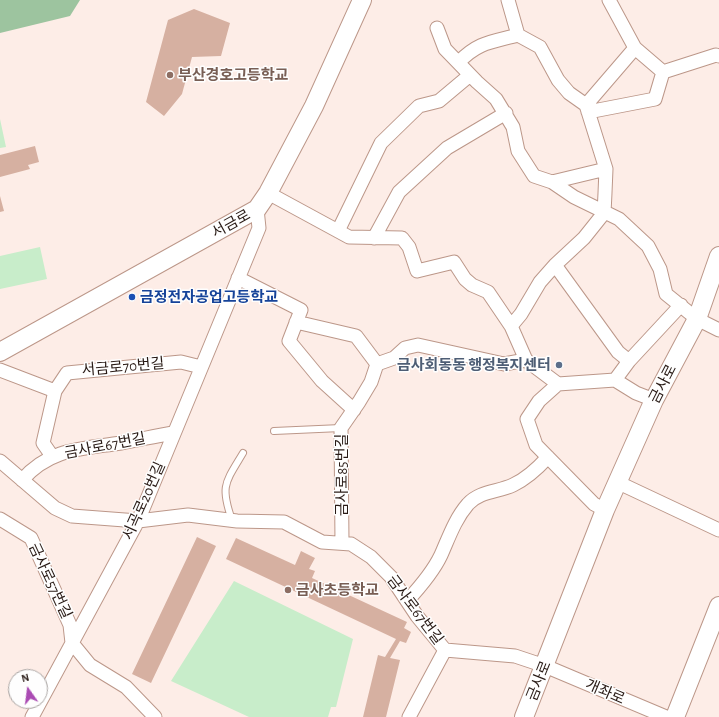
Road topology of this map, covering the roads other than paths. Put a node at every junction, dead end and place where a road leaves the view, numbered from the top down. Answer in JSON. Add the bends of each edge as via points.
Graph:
{"nodes":[{"id":1,"x":362,"y":0,"type":"edge"},
{"id":2,"x":508,"y":0,"type":"edge"},
{"id":3,"x":609,"y":0,"type":"edge"},
{"id":4,"x":437,"y":28,"type":"dead end"},
{"id":5,"x":518,"y":35,"type":"junction"},
{"id":6,"x":635,"y":48,"type":"junction"},
{"id":7,"x":719,"y":56,"type":"edge"},
{"id":8,"x":459,"y":62,"type":"junction"},
{"id":9,"x":663,"y":72,"type":"junction"},
{"id":10,"x":470,"y":75,"type":"junction"},
{"id":11,"x":587,"y":109,"type":"junction"},
{"id":12,"x":506,"y":113,"type":"junction"},
{"id":13,"x":606,"y":169,"type":"junction"},
{"id":14,"x":552,"y":182,"type":"junction"},
{"id":15,"x":268,"y":193,"type":"junction"},
{"id":16,"x":257,"y":209,"type":"junction"},
{"id":17,"x":604,"y":213,"type":"junction"},
{"id":18,"x":338,"y":231,"type":"junction"},
{"id":19,"x":374,"y":238,"type":"junction"},
{"id":20,"x":719,"y":256,"type":"edge"},
{"id":21,"x":555,"y":265,"type":"junction"},
{"id":22,"x":238,"y":278,"type":"junction"},
{"id":23,"x":681,"y":305,"type":"junction"},
{"id":24,"x":299,"y":316,"type":"junction"},
{"id":25,"x":697,"y":319,"type":"junction"},
{"id":26,"x":511,"y":326,"type":"junction"},
{"id":27,"x":719,"y":330,"type":"edge"},
{"id":28,"x":0,"y":352,"type":"edge"},
{"id":29,"x":526,"y":360,"type":"junction"},
{"id":30,"x":629,"y":361,"type":"junction"},
{"id":31,"x":377,"y":364,"type":"junction"},
{"id":32,"x":201,"y":367,"type":"junction"},
{"id":33,"x":0,"y":370,"type":"edge"},
{"id":34,"x":615,"y":380,"type":"junction"},
{"id":35,"x":558,"y":384,"type":"junction"},
{"id":36,"x":55,"y":391,"type":"junction"},
{"id":37,"x":654,"y":400,"type":"junction"},
{"id":38,"x":354,"y":410,"type":"junction"},
{"id":39,"x":341,"y":428,"type":"junction"},
{"id":40,"x":274,"y":431,"type":"dead end"},
{"id":41,"x":173,"y":433,"type":"junction"},
{"id":42,"x":243,"y":453,"type":"dead end"},
{"id":43,"x":52,"y":456,"type":"junction"},
{"id":44,"x":548,"y":457,"type":"junction"},
{"id":45,"x":1,"y":465,"type":"edge"},
{"id":46,"x":22,"y":480,"type":"junction"},
{"id":47,"x":619,"y":483,"type":"junction"},
{"id":48,"x":605,"y":510,"type":"junction"},
{"id":49,"x":0,"y":519,"type":"edge"},
{"id":50,"x":232,"y":520,"type":"junction"},
{"id":51,"x":138,"y":521,"type":"junction"},
{"id":52,"x":719,"y":530,"type":"edge"},
{"id":53,"x":342,"y":543,"type":"junction"},
{"id":54,"x":407,"y":601,"type":"junction"},
{"id":55,"x":719,"y":606,"type":"edge"},
{"id":56,"x":72,"y":643,"type":"junction"},
{"id":57,"x":445,"y":650,"type":"junction"},
{"id":58,"x":545,"y":666,"type":"junction"},
{"id":59,"x":32,"y":717,"type":"edge"},
{"id":60,"x":155,"y":717,"type":"edge"},
{"id":61,"x":409,"y":717,"type":"edge"},
{"id":62,"x":524,"y":717,"type":"edge"},
{"id":63,"x":666,"y":717,"type":"edge"},
{"id":64,"x":675,"y":717,"type":"edge"}],
"edges":[{"from":1,"to":15,"type":"main road","name":"서금로","via":[[314,106]]},
{"from":2,"to":5,"type":"street"},
{"from":3,"to":6,"type":"street"},
{"from":4,"to":8,"type":"street","via":[[445,49]]},
{"from":5,"to":8,"type":"street","via":[[483,44],[470,50]]},
{"from":5,"to":11,"type":"street","via":[[540,47],[558,80]]},
{"from":6,"to":9,"type":"street"},
{"from":6,"to":11,"type":"street"},
{"from":7,"to":9,"type":"street"},
{"from":8,"to":10,"type":"street"},
{"from":9,"to":11,"type":"street","via":[[655,99]]},
{"from":10,"to":12,"type":"street","via":[[496,99]]},
{"from":10,"to":18,"type":"street","via":[[439,101],[419,106],[381,144]]},
{"from":11,"to":13,"type":"street"},
{"from":12,"to":14,"type":"street","via":[[513,127],[518,151],[534,176]]},
{"from":12,"to":19,"type":"street","via":[[448,148],[399,192]]},
{"from":13,"to":14,"type":"street"},
{"from":13,"to":17,"type":"street"},
{"from":14,"to":17,"type":"street"},
{"from":15,"to":16,"type":"main road","name":"서금로"},
{"from":15,"to":18,"type":"street"},
{"from":16,"to":22,"type":"street","name":"서곡로20번길","via":[[259,228]]},
{"from":16,"to":28,"type":"main road","name":"서금로"},
{"from":17,"to":21,"type":"street","via":[[584,238]]},
{"from":17,"to":23,"type":"street","via":[[619,219],[648,246],[660,269],[666,294]]},
{"from":18,"to":19,"type":"street","via":[[349,237]]},
{"from":19,"to":26,"type":"street","via":[[402,238],[409,247],[417,271],[454,262],[472,285],[488,292]]},
{"from":20,"to":25,"type":"main road","name":"금사로"},
{"from":21,"to":26,"type":"street","via":[[540,282]]},
{"from":21,"to":30,"type":"street","via":[[618,352]]},
{"from":22,"to":24,"type":"street"},
{"from":22,"to":32,"type":"street","name":"서곡로20번길"},
{"from":23,"to":25,"type":"street"},
{"from":23,"to":30,"type":"street"},
{"from":24,"to":31,"type":"street","via":[[356,336]]},
{"from":24,"to":38,"type":"street","via":[[289,341],[322,381]]},
{"from":25,"to":27,"type":"street"},
{"from":25,"to":37,"type":"main road","name":"금사로"},
{"from":26,"to":29,"type":"street"},
{"from":29,"to":31,"type":"street","via":[[504,364],[418,345],[405,348],[394,358]]},
{"from":29,"to":35,"type":"street"},
{"from":30,"to":34,"type":"street"},
{"from":31,"to":38,"type":"street","name":"금사로85번길","via":[[371,382]]},
{"from":32,"to":36,"type":"street","name":"서금로70번길","via":[[181,362],[67,372]]},
{"from":32,"to":41,"type":"street","name":"서곡로20번길"},
{"from":33,"to":36,"type":"street"},
{"from":34,"to":35,"type":"street"},
{"from":34,"to":37,"type":"street","via":[[636,394]]},
{"from":35,"to":44,"type":"street","via":[[539,400],[527,419],[536,445]]},
{"from":36,"to":43,"type":"street","name":"서금로70번길","via":[[44,443]]},
{"from":37,"to":47,"type":"main road","name":"금사로"},
{"from":38,"to":39,"type":"street","name":"금사로85번길"},
{"from":39,"to":40,"type":"lane"},
{"from":39,"to":53,"type":"street","name":"금사로85번길"},
{"from":41,"to":43,"type":"street","name":"금사로67번길","via":[[79,448]]},
{"from":41,"to":51,"type":"street","name":"서곡로20번길"},
{"from":42,"to":50,"type":"lane","via":[[225,482],[226,503]]},
{"from":43,"to":46,"type":"street","name":"금사로67번길","via":[[33,468]]},
{"from":44,"to":48,"type":"street","via":[[594,504]]},
{"from":44,"to":54,"type":"street","via":[[537,469],[512,486],[485,493],[469,503],[451,528],[433,569]]},
{"from":45,"to":46,"type":"street","name":"금사로67번길"},
{"from":46,"to":51,"type":"street","name":"금사로67번길","via":[[55,508],[72,516]]},
{"from":47,"to":48,"type":"main road","name":"금사로"},
{"from":47,"to":52,"type":"street"},
{"from":48,"to":58,"type":"main road","name":"금사로"},
{"from":49,"to":56,"type":"street","name":"금사로57번길","via":[[30,538],[70,625]]},
{"from":50,"to":51,"type":"street","name":"금사로67번길","via":[[188,515]]},
{"from":50,"to":53,"type":"street","name":"금사로67번길","via":[[284,522],[322,542]]},
{"from":51,"to":56,"type":"street","name":"서곡로20번길"},
{"from":53,"to":54,"type":"street","name":"금사로67번길","via":[[352,544],[371,557],[390,577]]},
{"from":54,"to":57,"type":"street","name":"금사로67번길"},
{"from":55,"to":64,"type":"main road"},
{"from":56,"to":59,"type":"street","name":"서곡로20번길"},
{"from":56,"to":60,"type":"street","via":[[90,665],[126,687]]},
{"from":57,"to":58,"type":"street","name":"금사로67번길","via":[[515,656]]},
{"from":57,"to":61,"type":"street","name":"금사로67번길"},
{"from":58,"to":62,"type":"main road","name":"금사로"},
{"from":58,"to":63,"type":"street","name":"개좌로"}]}
